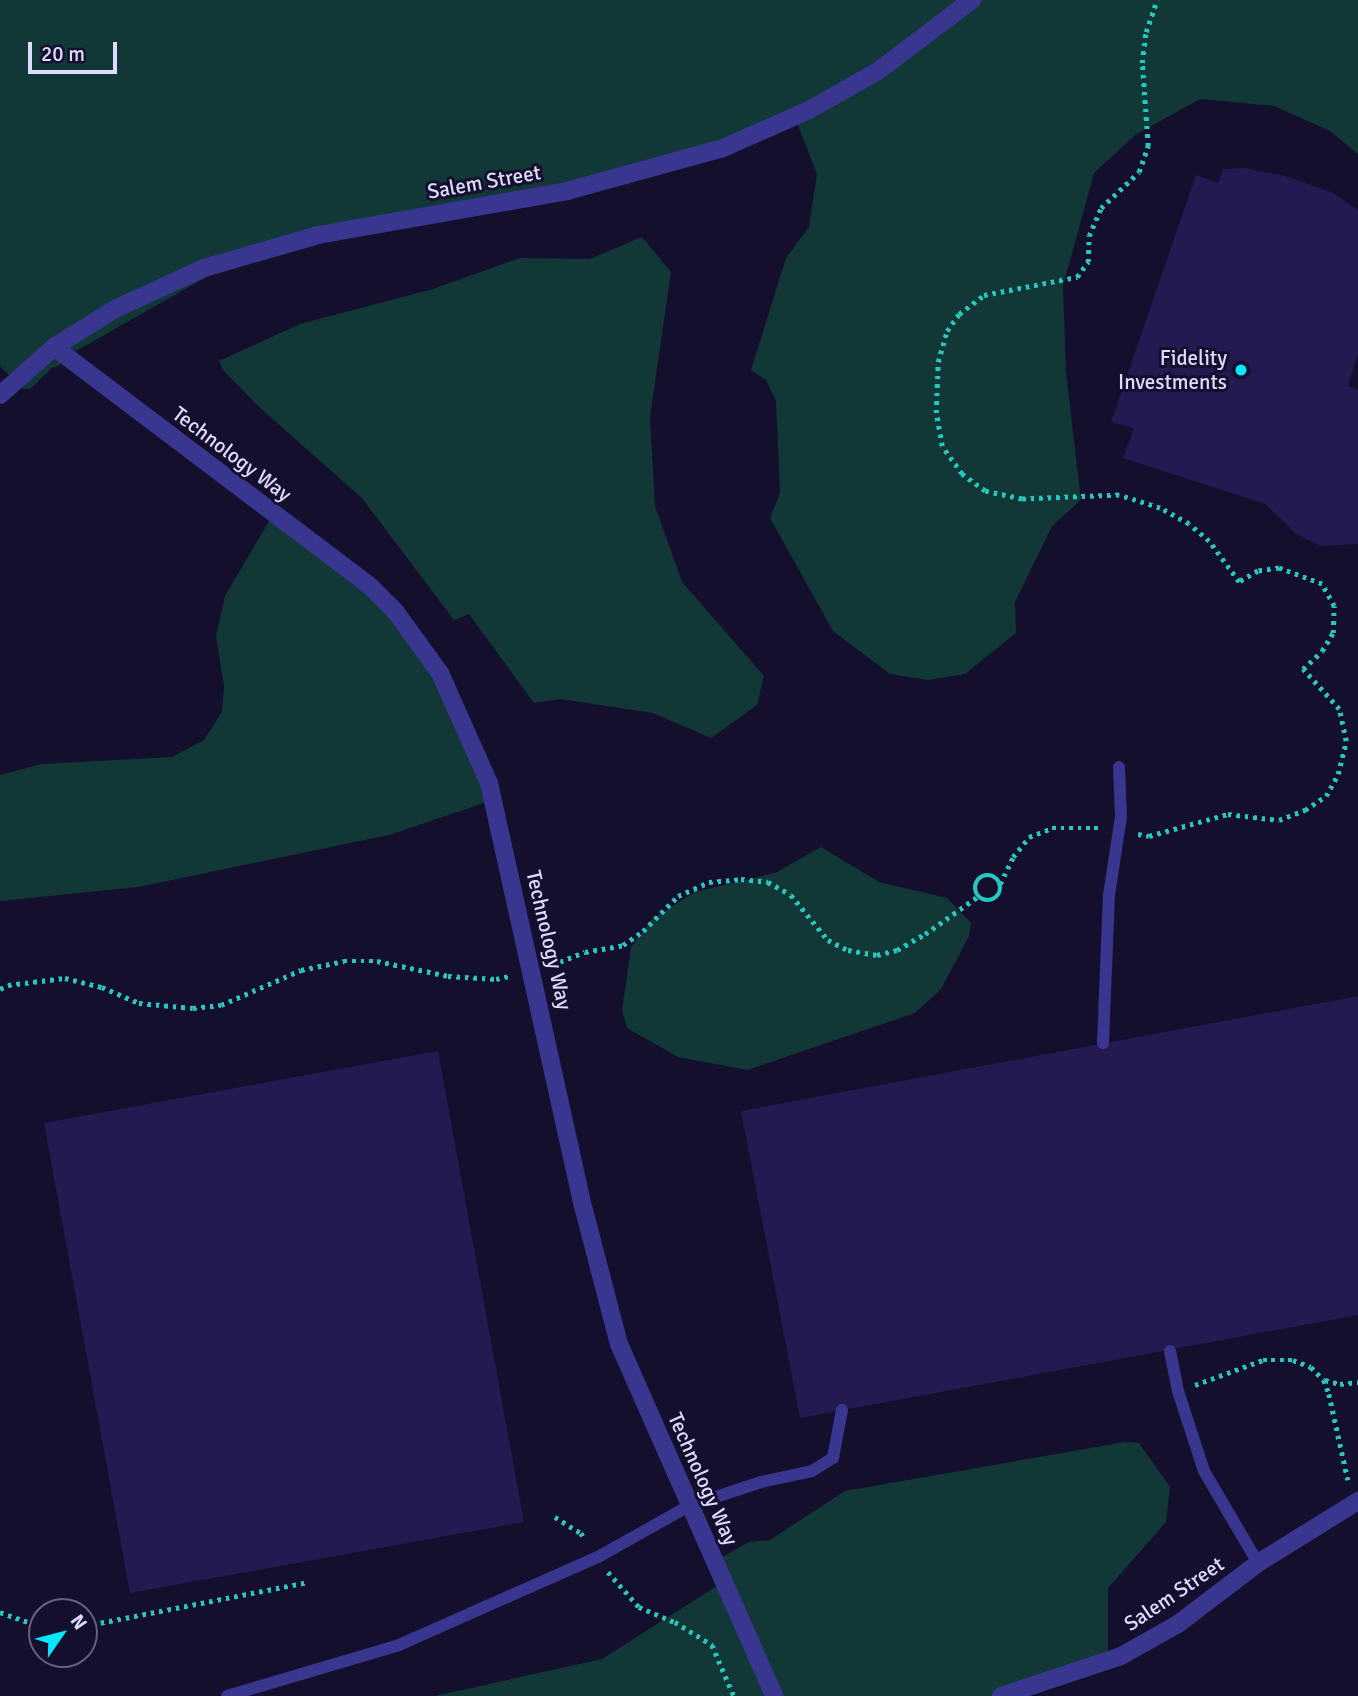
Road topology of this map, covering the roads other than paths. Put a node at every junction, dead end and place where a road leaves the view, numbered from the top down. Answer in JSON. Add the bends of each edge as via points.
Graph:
{"nodes":[{"id":1,"x":972,"y":0,"type":"edge"},
{"id":2,"x":54,"y":347,"type":"junction"},
{"id":3,"x":0,"y":395,"type":"edge"},
{"id":4,"x":1119,"y":767,"type":"dead end"},
{"id":5,"x":1103,"y":1044,"type":"dead end"},
{"id":6,"x":1170,"y":1351,"type":"dead end"},
{"id":7,"x":842,"y":1410,"type":"dead end"},
{"id":8,"x":1356,"y":1502,"type":"edge"},
{"id":9,"x":689,"y":1506,"type":"junction"},
{"id":10,"x":1258,"y":1563,"type":"junction"},
{"id":11,"x":227,"y":1696,"type":"edge"},
{"id":12,"x":774,"y":1696,"type":"edge"},
{"id":13,"x":1001,"y":1696,"type":"edge"}],
"edges":[{"from":1,"to":2,"type":"street","name":"Salem Street","via":[[878,71],[809,110],[723,148],[567,191],[318,235],[204,268],[114,309]]},
{"from":2,"to":3,"type":"street","name":"Salem Street"},
{"from":2,"to":9,"type":"street","name":"Technology Way","via":[[369,584],[396,611],[440,673],[489,783],[584,1210],[619,1344]]},
{"from":4,"to":5,"type":"lane","via":[[1119,831],[1109,895]]},
{"from":6,"to":10,"type":"lane","via":[[1204,1471]]},
{"from":7,"to":9,"type":"lane","via":[[833,1458],[812,1471]]},
{"from":8,"to":10,"type":"street","name":"Salem Street"},
{"from":9,"to":11,"type":"lane","via":[[598,1557],[399,1645]]},
{"from":9,"to":12,"type":"street","name":"Technology Way"},
{"from":10,"to":13,"type":"street","name":"Salem Street","via":[[1178,1624],[1121,1656]]}]}
